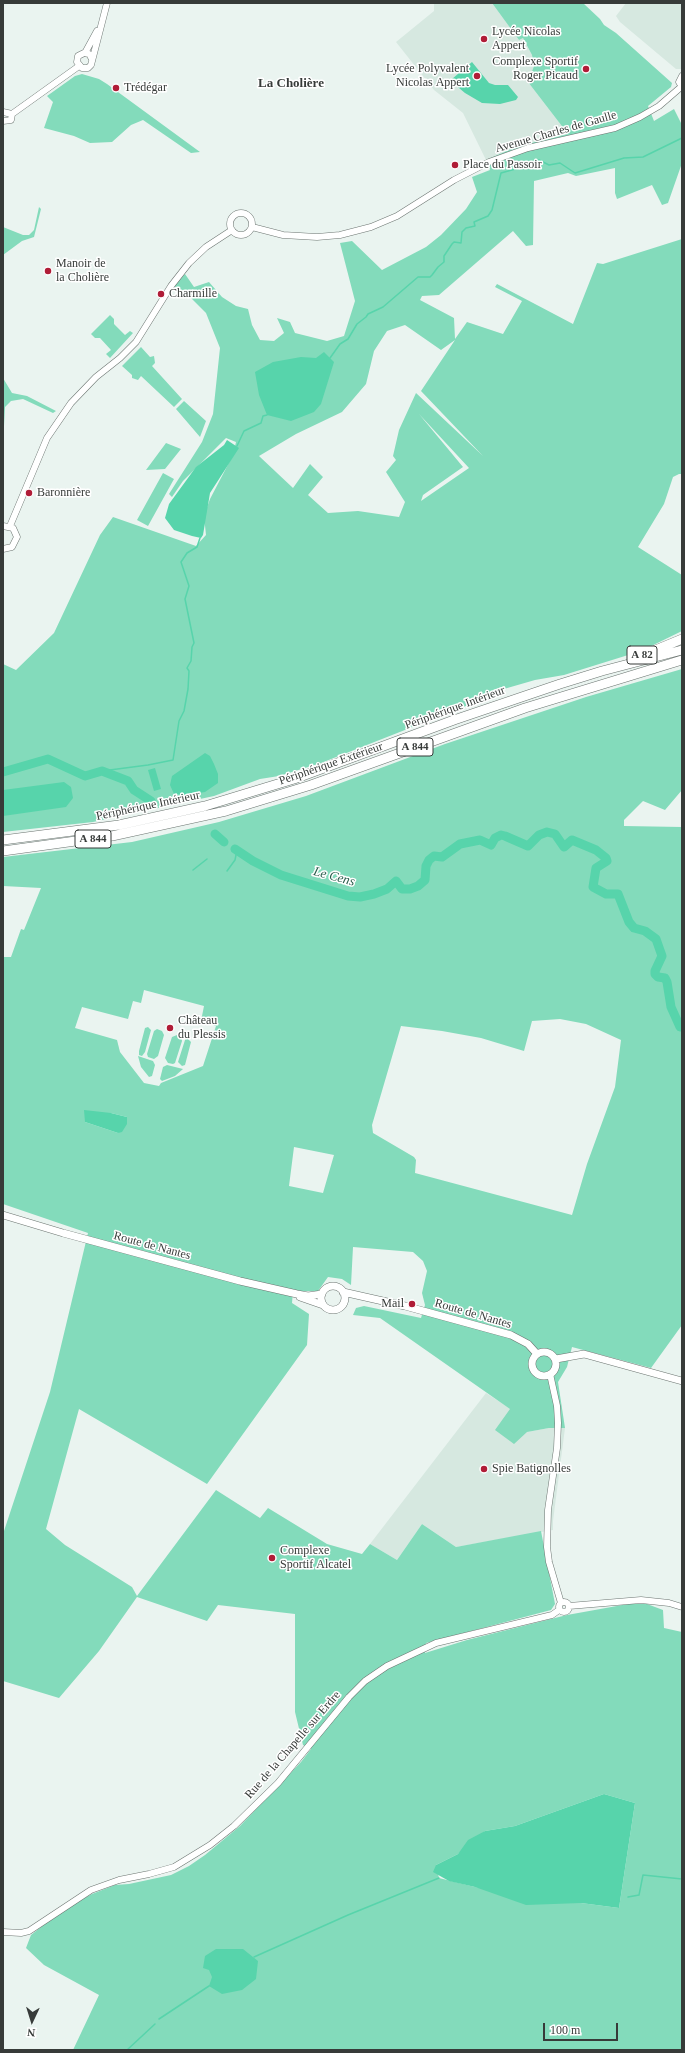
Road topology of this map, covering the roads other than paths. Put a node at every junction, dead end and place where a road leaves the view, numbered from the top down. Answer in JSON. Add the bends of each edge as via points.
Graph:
{"nodes":[{"id":1,"x":107,"y":3,"type":"edge"},
{"id":2,"x":103,"y":16,"type":"junction"},
{"id":3,"x":85,"y":53,"type":"junction"},
{"id":4,"x":92,"y":59,"type":"junction"},
{"id":5,"x":79,"y":66,"type":"junction"},
{"id":6,"x":674,"y":74,"type":"dead end"},
{"id":7,"x":681,"y":77,"type":"edge"},
{"id":8,"x":682,"y":87,"type":"edge"},
{"id":9,"x":3,"y":112,"type":"edge"},
{"id":10,"x":12,"y":114,"type":"junction"},
{"id":11,"x":3,"y":121,"type":"edge"},
{"id":12,"x":252,"y":227,"type":"junction"},
{"id":13,"x":232,"y":230,"type":"junction"},
{"id":14,"x":6,"y":526,"type":"edge"},
{"id":15,"x":3,"y":549,"type":"edge"},
{"id":16,"x":682,"y":639,"type":"edge"},
{"id":17,"x":682,"y":650,"type":"edge"},
{"id":18,"x":682,"y":660,"type":"edge"},
{"id":19,"x":602,"y":671,"type":"junction"},
{"id":20,"x":3,"y":840,"type":"edge"},
{"id":21,"x":3,"y":851,"type":"edge"},
{"id":22,"x":3,"y":1215,"type":"edge"},
{"id":23,"x":343,"y":1292,"type":"junction"},
{"id":24,"x":297,"y":1294,"type":"junction"},
{"id":25,"x":322,"y":1294,"type":"junction"},
{"id":26,"x":374,"y":1299,"type":"junction"},
{"id":27,"x":343,"y":1304,"type":"junction"},
{"id":28,"x":323,"y":1305,"type":"junction"},
{"id":29,"x":537,"y":1354,"type":"junction"},
{"id":30,"x":556,"y":1359,"type":"junction"},
{"id":31,"x":550,"y":1374,"type":"junction"},
{"id":32,"x":682,"y":1381,"type":"edge"},
{"id":33,"x":561,"y":1603,"type":"junction"},
{"id":34,"x":569,"y":1606,"type":"junction"},
{"id":35,"x":682,"y":1607,"type":"edge"},
{"id":36,"x":559,"y":1610,"type":"junction"},
{"id":37,"x":3,"y":1932,"type":"edge"}],
"edges":[{"from":1,"to":2,"type":"street"},
{"from":2,"to":3,"type":"street"},
{"from":2,"to":4,"type":"street"},
{"from":3,"to":4,"type":"street"},
{"from":3,"to":5,"type":"street","via":[[77,58]]},
{"from":4,"to":5,"type":"street","via":[[88,68]]},
{"from":5,"to":10,"type":"street"},
{"from":6,"to":7,"type":"street"},
{"from":7,"to":8,"type":"street","via":[[679,82]]},
{"from":8,"to":12,"type":"street","name":"Avenue Charles de Gaulle","via":[[659,106],[615,128],[522,150],[489,162],[454,180],[397,216],[371,227],[340,235],[317,237],[283,235]]},
{"from":9,"to":10,"type":"street"},
{"from":10,"to":11,"type":"street","via":[[11,120]]},
{"from":12,"to":13,"type":"street","via":[[249,233],[243,235]]},
{"from":12,"to":13,"type":"street","via":[[249,216],[239,213],[231,221]]},
{"from":13,"to":14,"type":"street","via":[[206,247],[189,264],[171,286],[136,342],[70,403],[46,439]]},
{"from":14,"to":15,"type":"street","via":[[16,532],[17,541],[12,548]]},
{"from":16,"to":19,"type":"highway","number":"A 82"},
{"from":17,"to":19,"type":"highway","name":"Périphérique Intérieur","number":"A 844"},
{"from":18,"to":21,"type":"highway","name":"Périphérique Extérieur","number":"A 844","via":[[525,708],[311,785],[226,811],[112,836]]},
{"from":19,"to":20,"type":"highway","name":"Périphérique Intérieur","number":"A 844","via":[[454,720],[294,780],[205,806],[112,826]]},
{"from":22,"to":24,"type":"main road","name":"Route de Nantes"},
{"from":23,"to":25,"type":"main road","via":[[331,1287]]},
{"from":23,"to":26,"type":"main road","name":"Route de Nantes"},
{"from":23,"to":27,"type":"main road"},
{"from":24,"to":25,"type":"main road","name":"Route de Nantes"},
{"from":24,"to":28,"type":"main road","name":"Route de Nantes"},
{"from":25,"to":28,"type":"main road"},
{"from":26,"to":27,"type":"main road","name":"Route de Nantes","via":[[355,1300]]},
{"from":26,"to":29,"type":"main road","name":"Route de Nantes","via":[[511,1335],[528,1344]]},
{"from":27,"to":28,"type":"main road","via":[[333,1310]]},
{"from":29,"to":30,"type":"main road","via":[[548,1352]]},
{"from":29,"to":31,"type":"main road","via":[[533,1360],[535,1370],[543,1375]]},
{"from":30,"to":31,"type":"main road","via":[[556,1366]]},
{"from":30,"to":32,"type":"main road","via":[[584,1354]]},
{"from":31,"to":33,"type":"street","via":[[558,1423],[548,1510],[547,1547]]},
{"from":33,"to":34,"type":"street"},
{"from":33,"to":36,"type":"street"},
{"from":34,"to":35,"type":"street","via":[[641,1600]]},
{"from":34,"to":36,"type":"street","via":[[565,1612]]},
{"from":36,"to":37,"type":"street","name":"Rue de la Chapelle sur Erdre","via":[[547,1616],[436,1643],[387,1666],[365,1681],[349,1697],[278,1783],[240,1821],[210,1845],[174,1867],[119,1880],[91,1890],[30,1931]]}]}
